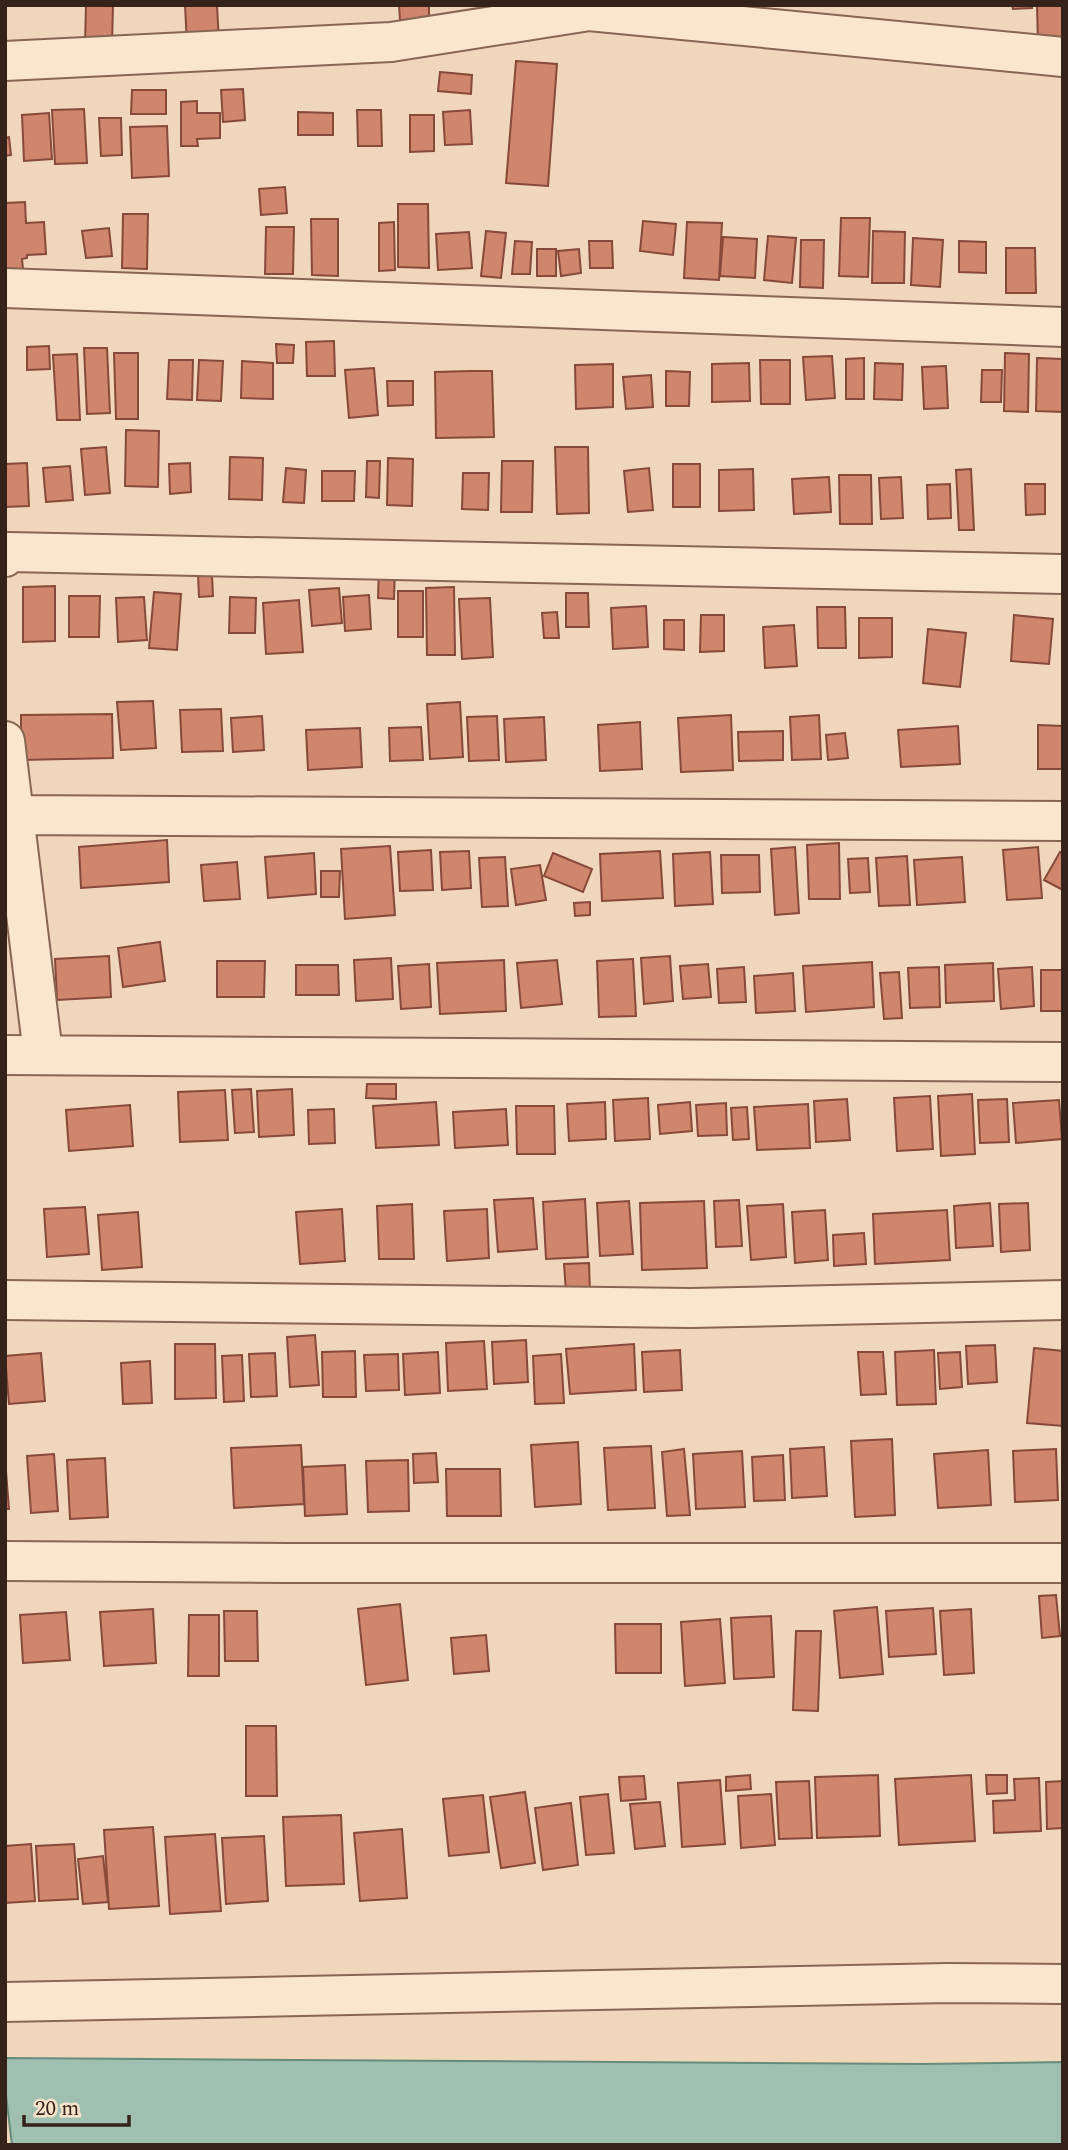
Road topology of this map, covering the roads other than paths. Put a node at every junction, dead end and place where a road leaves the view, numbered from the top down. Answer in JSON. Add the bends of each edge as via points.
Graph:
{"nodes":[{"id":1,"x":1063,"y":57,"type":"edge"},
{"id":2,"x":5,"y":61,"type":"edge"},
{"id":3,"x":5,"y":288,"type":"edge"},
{"id":4,"x":1063,"y":327,"type":"edge"},
{"id":5,"x":5,"y":557,"type":"edge"},
{"id":6,"x":1063,"y":574,"type":"edge"},
{"id":7,"x":5,"y":741,"type":"edge"},
{"id":8,"x":15,"y":815,"type":"junction"},
{"id":9,"x":1063,"y":821,"type":"edge"},
{"id":10,"x":43,"y":1054,"type":"junction"},
{"id":11,"x":5,"y":1055,"type":"edge"},
{"id":12,"x":1063,"y":1062,"type":"edge"},
{"id":13,"x":5,"y":1300,"type":"edge"},
{"id":14,"x":1063,"y":1300,"type":"edge"},
{"id":15,"x":5,"y":1561,"type":"edge"},
{"id":16,"x":1063,"y":1563,"type":"edge"},
{"id":17,"x":1063,"y":1984,"type":"edge"},
{"id":18,"x":5,"y":2002,"type":"edge"}],
"edges":[{"from":1,"to":2,"type":"street","via":[[589,11],[391,42]]},
{"from":3,"to":4,"type":"street"},
{"from":5,"to":6,"type":"street","via":[[9,552]]},
{"from":7,"to":8,"type":"street"},
{"from":8,"to":9,"type":"street"},
{"from":8,"to":10,"type":"street"},
{"from":10,"to":11,"type":"street"},
{"from":10,"to":12,"type":"street"},
{"from":13,"to":14,"type":"street","via":[[691,1308]]},
{"from":15,"to":16,"type":"street"},
{"from":17,"to":18,"type":"street"}]}
